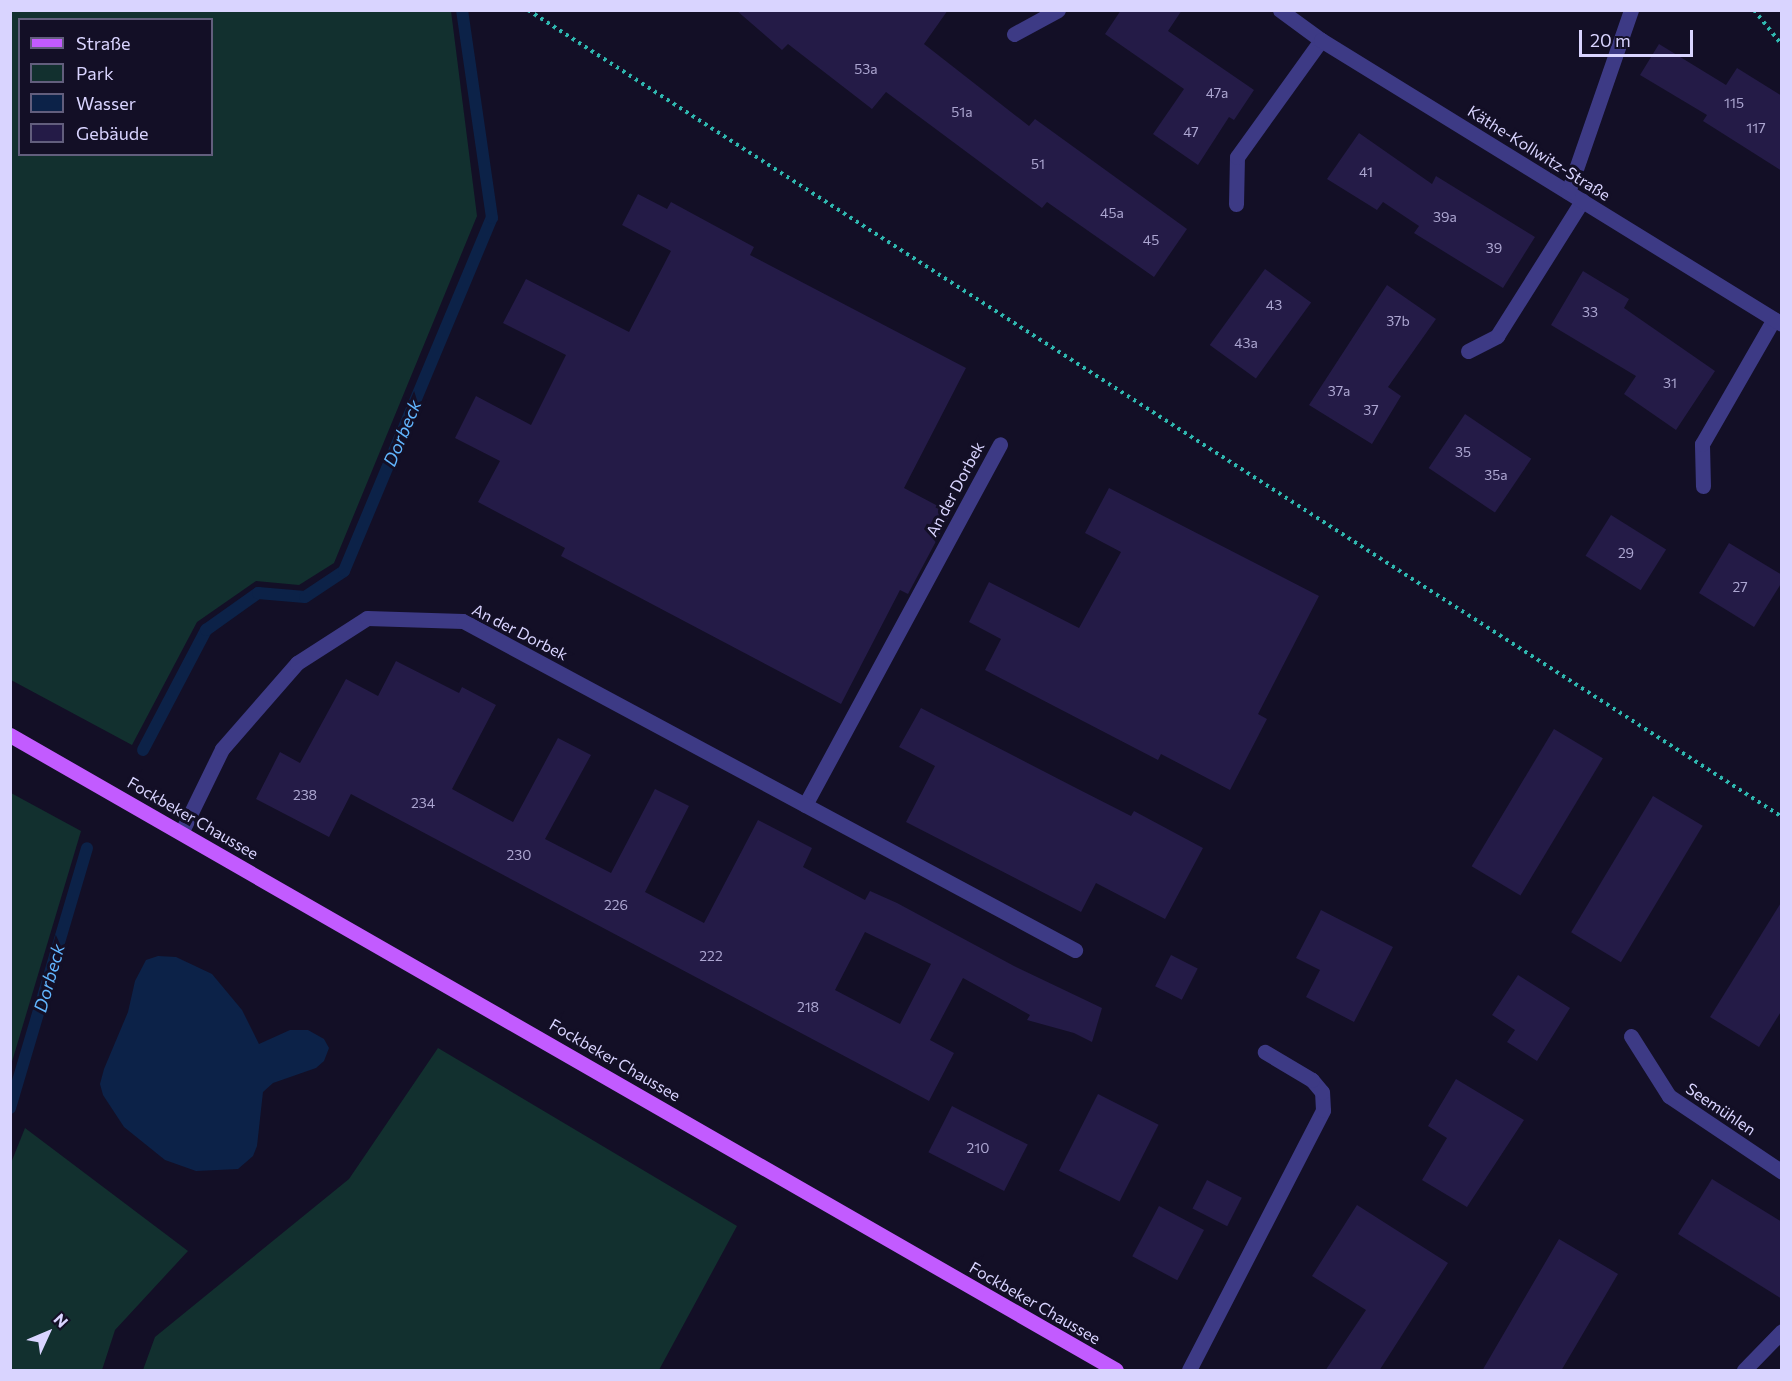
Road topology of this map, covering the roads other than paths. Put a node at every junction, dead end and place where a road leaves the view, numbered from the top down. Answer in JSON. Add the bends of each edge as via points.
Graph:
{"nodes":[{"id":1,"x":1058,"y":10,"type":"edge"},
{"id":2,"x":1280,"y":10,"type":"edge"},
{"id":3,"x":1631,"y":10,"type":"edge"},
{"id":4,"x":1014,"y":34,"type":"dead end"},
{"id":5,"x":1321,"y":40,"type":"junction"},
{"id":6,"x":1568,"y":192,"type":"junction"},
{"id":7,"x":1582,"y":201,"type":"junction"},
{"id":8,"x":1236,"y":204,"type":"dead end"},
{"id":9,"x":1778,"y":321,"type":"edge"},
{"id":10,"x":1468,"y":351,"type":"dead end"},
{"id":11,"x":1000,"y":444,"type":"dead end"},
{"id":12,"x":1703,"y":486,"type":"dead end"},
{"id":13,"x":10,"y":735,"type":"edge"},
{"id":14,"x":805,"y":805,"type":"junction"},
{"id":15,"x":182,"y":831,"type":"junction"},
{"id":16,"x":1075,"y":950,"type":"dead end"},
{"id":17,"x":1631,"y":1036,"type":"dead end"},
{"id":18,"x":1265,"y":1053,"type":"dead end"},
{"id":19,"x":1782,"y":1172,"type":"edge"},
{"id":20,"x":1782,"y":1331,"type":"edge"},
{"id":21,"x":1116,"y":1371,"type":"edge"},
{"id":22,"x":1190,"y":1371,"type":"edge"},
{"id":23,"x":1744,"y":1371,"type":"edge"}],
"edges":[{"from":1,"to":4,"type":"street"},
{"from":2,"to":5,"type":"street","name":"Käthe-Kollwitz-Straße"},
{"from":3,"to":6,"type":"street"},
{"from":5,"to":6,"type":"street","name":"Käthe-Kollwitz-Straße"},
{"from":5,"to":8,"type":"street","via":[[1237,157]]},
{"from":6,"to":7,"type":"street","name":"Käthe-Kollwitz-Straße"},
{"from":7,"to":9,"type":"street","name":"Käthe-Kollwitz-Straße"},
{"from":7,"to":10,"type":"street","via":[[1497,336]]},
{"from":9,"to":12,"type":"street","via":[[1702,444]]},
{"from":11,"to":14,"type":"street","name":"An der Dorbek"},
{"from":13,"to":15,"type":"main road","name":"Fockbeker Chaussee"},
{"from":14,"to":15,"type":"street","name":"An der Dorbek","via":[[463,621],[367,618],[297,663],[222,749]]},
{"from":14,"to":16,"type":"street","name":"An der Dorbek"},
{"from":15,"to":21,"type":"main road","name":"Fockbeker Chaussee"},
{"from":17,"to":19,"type":"street","name":"Seemühlen","via":[[1669,1096]]},
{"from":18,"to":22,"type":"street","via":[[1312,1080],[1322,1092],[1323,1110]]},
{"from":20,"to":23,"type":"street"}]}
